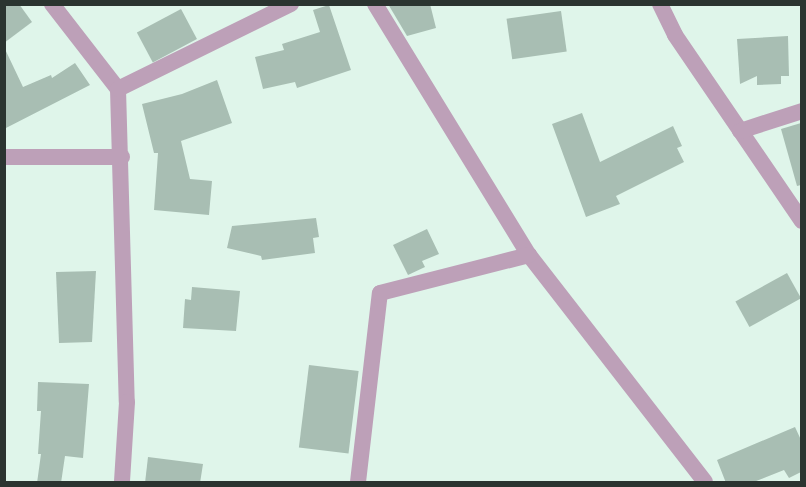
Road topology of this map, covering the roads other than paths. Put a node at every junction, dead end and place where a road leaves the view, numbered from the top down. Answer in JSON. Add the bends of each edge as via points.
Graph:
{"nodes":[{"id":1,"x":52,"y":4,"type":"edge"},
{"id":2,"x":291,"y":4,"type":"edge"},
{"id":3,"x":375,"y":4,"type":"edge"},
{"id":4,"x":660,"y":4,"type":"edge"},
{"id":5,"x":118,"y":89,"type":"junction"},
{"id":6,"x":801,"y":111,"type":"edge"},
{"id":7,"x":740,"y":131,"type":"junction"},
{"id":8,"x":4,"y":157,"type":"edge"},
{"id":9,"x":122,"y":157,"type":"junction"},
{"id":10,"x":801,"y":221,"type":"edge"},
{"id":11,"x":529,"y":255,"type":"junction"},
{"id":12,"x":122,"y":483,"type":"edge"},
{"id":13,"x":358,"y":483,"type":"edge"},
{"id":14,"x":705,"y":483,"type":"edge"}],
"edges":[{"from":1,"to":5,"type":"street"},
{"from":2,"to":5,"type":"street"},
{"from":3,"to":11,"type":"street"},
{"from":4,"to":7,"type":"street","via":[[675,35]]},
{"from":5,"to":9,"type":"street"},
{"from":6,"to":7,"type":"street"},
{"from":7,"to":10,"type":"street"},
{"from":8,"to":9,"type":"street"},
{"from":9,"to":12,"type":"street","via":[[127,402]]},
{"from":11,"to":13,"type":"street","via":[[380,293]]},
{"from":11,"to":14,"type":"street"}]}
